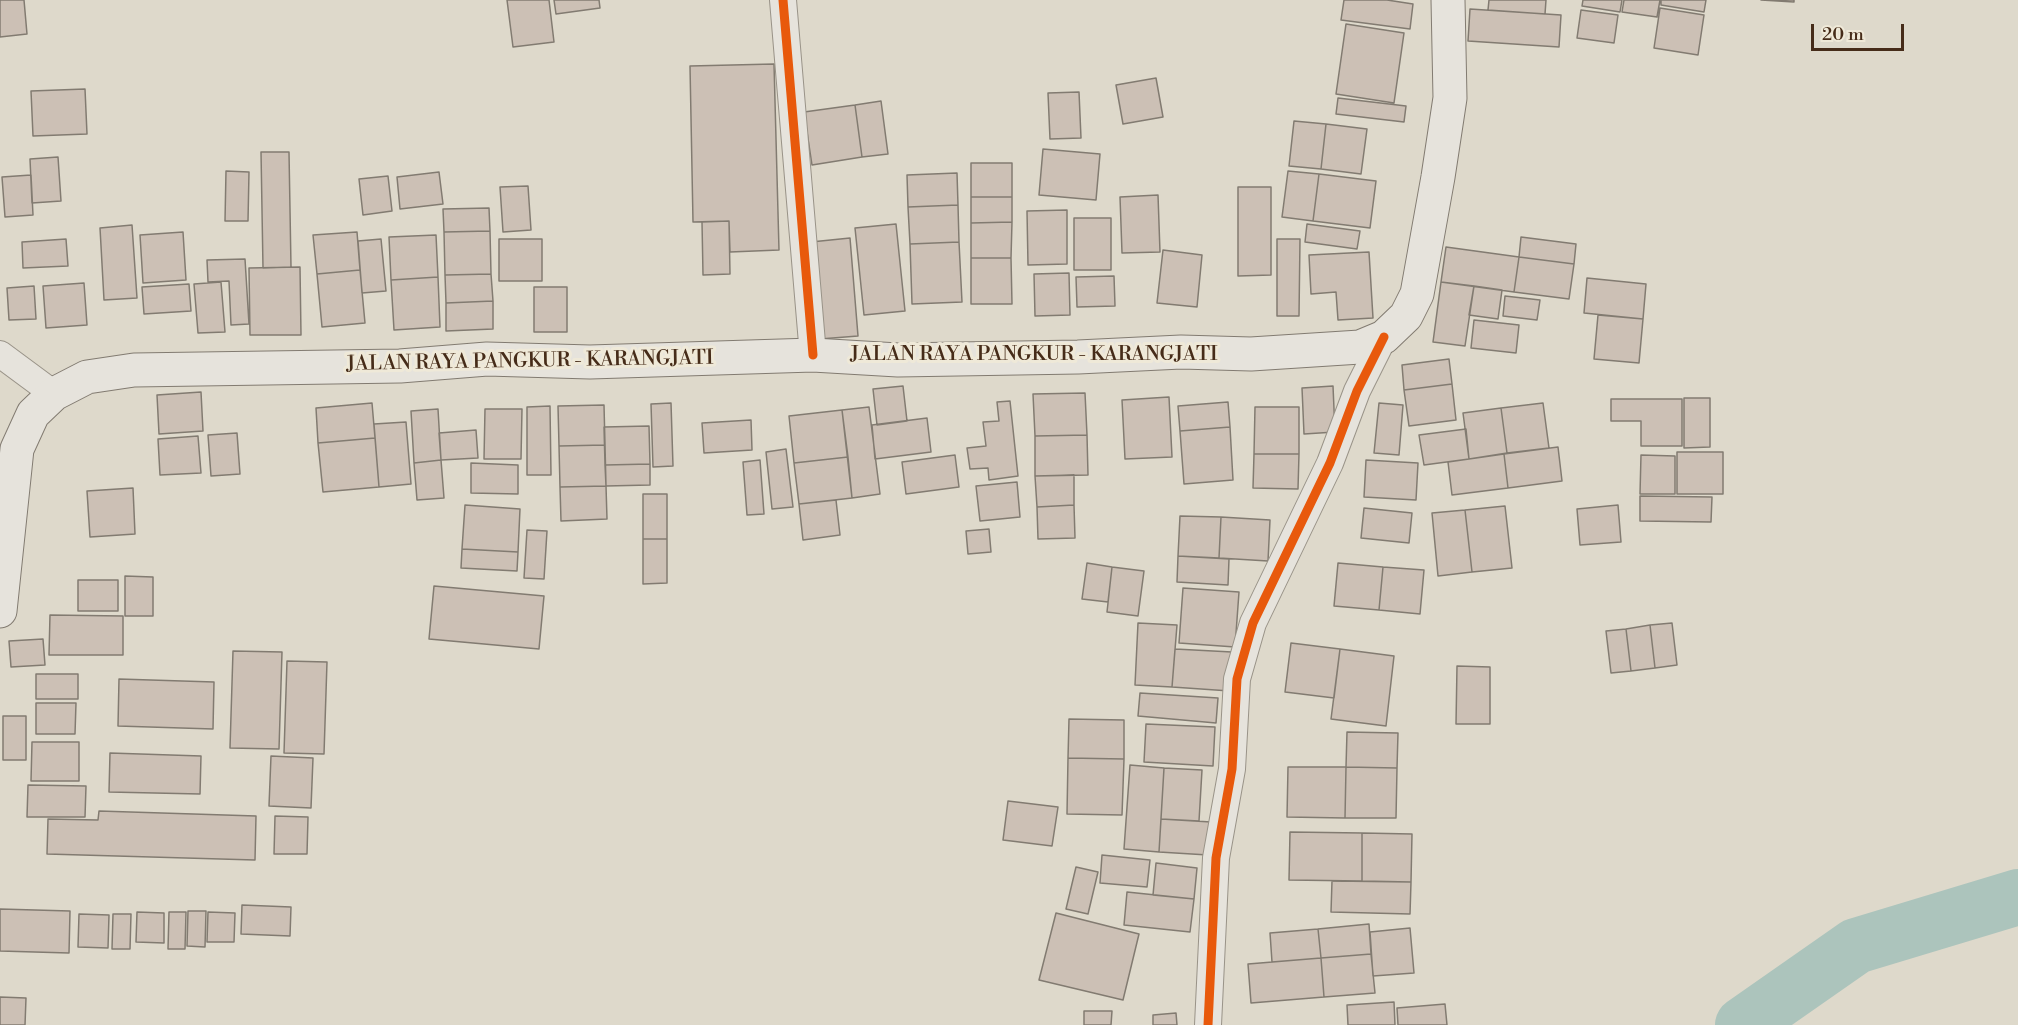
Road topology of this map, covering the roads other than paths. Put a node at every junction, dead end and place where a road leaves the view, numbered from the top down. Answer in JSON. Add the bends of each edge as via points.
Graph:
{"nodes":[{"id":1,"x":783,"y":0,"type":"edge"},
{"id":2,"x":1448,"y":0,"type":"edge"},
{"id":3,"x":1384,"y":337,"type":"junction"},
{"id":4,"x":0,"y":354,"type":"edge"},
{"id":5,"x":813,"y":355,"type":"junction"},
{"id":6,"x":54,"y":394,"type":"junction"},
{"id":7,"x":0,"y":611,"type":"edge"},
{"id":8,"x":1208,"y":1025,"type":"edge"}],
"edges":[{"from":1,"to":5,"type":"street"},
{"from":2,"to":3,"type":"main road","via":[[1450,98],[1418,294],[1406,316]]},
{"from":3,"to":5,"type":"main road","name":"JALAN RAYA PANGKUR - KARANGJATI","via":[[1360,347],[1251,354],[1181,352],[898,360]]},
{"from":3,"to":8,"type":"street","via":[[1357,391],[1330,463],[1253,623],[1237,679],[1232,769],[1215,858]]},
{"from":4,"to":6,"type":"street"},
{"from":5,"to":6,"type":"main road","name":"JALAN RAYA PANGKUR - KARANGJATI","via":[[590,362],[487,359],[400,366],[134,370],[87,377]]},
{"from":6,"to":7,"type":"main road","name":"JALAN RAYA PANGKUR - KARANGJATI","via":[[33,414],[17,448]]}]}
